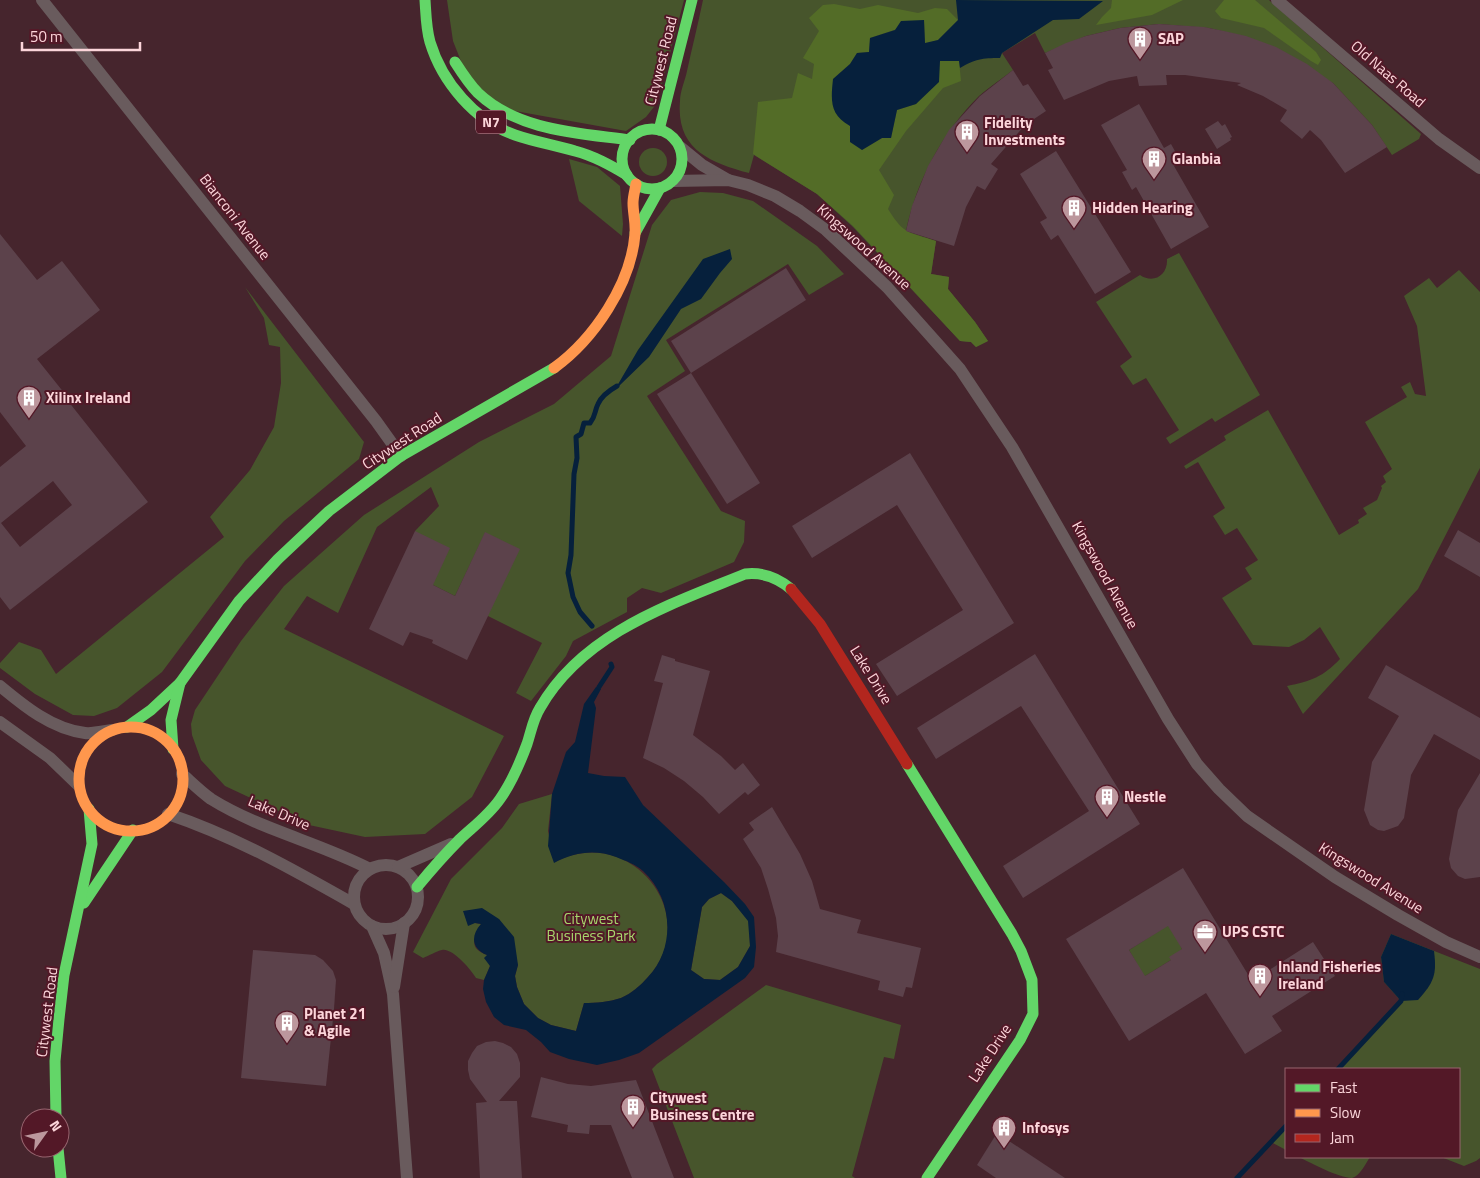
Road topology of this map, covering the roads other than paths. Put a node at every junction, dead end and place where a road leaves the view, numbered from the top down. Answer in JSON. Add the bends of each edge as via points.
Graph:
{"nodes":[{"id":1,"x":42,"y":0,"type":"edge"},
{"id":2,"x":425,"y":0,"type":"edge"},
{"id":3,"x":692,"y":0,"type":"edge"},
{"id":4,"x":1277,"y":0,"type":"edge"},
{"id":5,"x":451,"y":55,"type":"dead end"},
{"id":6,"x":659,"y":130,"type":"junction"},
{"id":7,"x":630,"y":140,"type":"junction"},
{"id":8,"x":680,"y":147,"type":"junction"},
{"id":9,"x":1480,"y":168,"type":"edge"},
{"id":10,"x":627,"y":175,"type":"junction"},
{"id":11,"x":728,"y":180,"type":"junction"},
{"id":12,"x":673,"y":181,"type":"junction"},
{"id":13,"x":636,"y":184,"type":"junction"},
{"id":14,"x":660,"y":188,"type":"junction"},
{"id":15,"x":635,"y":233,"type":"junction"},
{"id":16,"x":401,"y":456,"type":"junction"},
{"id":17,"x":180,"y":683,"type":"junction"},
{"id":18,"x":0,"y":686,"type":"edge"},
{"id":19,"x":0,"y":722,"type":"edge"},
{"id":20,"x":127,"y":727,"type":"junction"},
{"id":21,"x":112,"y":730,"type":"junction"},
{"id":22,"x":173,"y":749,"type":"junction"},
{"id":23,"x":182,"y":774,"type":"junction"},
{"id":24,"x":79,"y":786,"type":"junction"},
{"id":25,"x":89,"y":809,"type":"junction"},
{"id":26,"x":168,"y":814,"type":"junction"},
{"id":27,"x":133,"y":830,"type":"junction"},
{"id":28,"x":461,"y":839,"type":"junction"},
{"id":29,"x":398,"y":867,"type":"junction"},
{"id":30,"x":370,"y":869,"type":"junction"},
{"id":31,"x":417,"y":887,"type":"junction"},
{"id":32,"x":354,"y":904,"type":"junction"},
{"id":33,"x":79,"y":910,"type":"junction"},
{"id":34,"x":404,"y":923,"type":"junction"},
{"id":35,"x":372,"y":926,"type":"junction"},
{"id":36,"x":1480,"y":957,"type":"edge"},
{"id":37,"x":393,"y":994,"type":"junction"},
{"id":38,"x":56,"y":1108,"type":"edge"},
{"id":39,"x":59,"y":1158,"type":"edge"},
{"id":40,"x":61,"y":1178,"type":"edge"},
{"id":41,"x":407,"y":1178,"type":"edge"},
{"id":42,"x":927,"y":1178,"type":"edge"}],
"edges":[{"from":1,"to":16,"type":"street","name":"Bianconi Avenue"},
{"from":2,"to":10,"type":"main road","number":"N7","via":[[428,36],[435,58],[447,81],[483,118],[511,133],[594,157]]},
{"from":3,"to":6,"type":"main road","name":"Citywest Road"},
{"from":4,"to":9,"type":"street","name":"Old Naas Road","via":[[1439,139]]},
{"from":5,"to":7,"type":"main road","number":"N7","via":[[466,79],[486,100],[511,115],[549,128]]},
{"from":6,"to":7,"type":"main road","via":[[643,131]]},
{"from":6,"to":8,"type":"main road","via":[[668,134]]},
{"from":7,"to":10,"type":"main road","via":[[623,157]]},
{"from":8,"to":11,"type":"street","name":"Kingswood Avenue"},
{"from":8,"to":12,"type":"main road","via":[[682,165]]},
{"from":10,"to":13,"type":"main road"},
{"from":11,"to":12,"type":"street","name":"Kingswood Avenue"},
{"from":11,"to":36,"type":"street","name":"Kingswood Avenue","via":[[774,196],[800,210],[826,230],[887,287],[960,369],[1012,447],[1168,719],[1197,764],[1219,789],[1248,816],[1335,877],[1446,942]]},
{"from":12,"to":14,"type":"main road"},
{"from":13,"to":14,"type":"main road","via":[[643,188]]},
{"from":13,"to":15,"type":"main road","name":"Citywest Road","via":[[633,203]]},
{"from":14,"to":15,"type":"main road","name":"Citywest Road"},
{"from":15,"to":16,"type":"main road","name":"Citywest Road","via":[[622,280],[611,304],[596,328],[574,350],[556,366]]},
{"from":16,"to":17,"type":"main road","name":"Citywest Road","via":[[329,511],[278,559],[239,601]]},
{"from":17,"to":20,"type":"main road","name":"Citywest Road"},
{"from":17,"to":22,"type":"main road","name":"Citywest Road","via":[[171,720]]},
{"from":18,"to":21,"type":"street","via":[[25,707],[57,725],[86,734]]},
{"from":19,"to":24,"type":"street","via":[[50,758]]},
{"from":20,"to":21,"type":"main road"},
{"from":20,"to":22,"type":"main road","via":[[145,729],[161,736]]},
{"from":21,"to":24,"type":"main road","via":[[97,739],[86,752],[80,768]]},
{"from":22,"to":23,"type":"main road"},
{"from":23,"to":26,"type":"main road","via":[[180,796]]},
{"from":23,"to":30,"type":"street","name":"Lake Drive","via":[[210,798],[249,819]]},
{"from":24,"to":25,"type":"main road"},
{"from":25,"to":27,"type":"main road","via":[[101,821],[116,828]]},
{"from":25,"to":33,"type":"main road","name":"Citywest Road","via":[[92,844]]},
{"from":26,"to":27,"type":"main road","via":[[146,828]]},
{"from":26,"to":32,"type":"street","via":[[259,851]]},
{"from":27,"to":33,"type":"main road","name":"Citywest Road"},
{"from":28,"to":29,"type":"street","name":"Lake Drive"},
{"from":28,"to":31,"type":"main road","name":"Lake Drive"},
{"from":28,"to":42,"type":"main road","name":"Lake Drive","via":[[500,799],[524,751],[539,709],[556,683],[583,654],[632,623],[745,574],[763,572],[778,579],[797,594],[820,624],[1012,934],[1032,980],[1033,1014],[1020,1040]]},
{"from":29,"to":30,"type":"street","via":[[389,864]]},
{"from":29,"to":31,"type":"street","via":[[412,878]]},
{"from":30,"to":32,"type":"street","via":[[356,884]]},
{"from":31,"to":34,"type":"street","via":[[416,907]]},
{"from":32,"to":35,"type":"street","via":[[358,913]]},
{"from":33,"to":38,"type":"main road","name":"Citywest Road","via":[[64,976],[55,1061]]},
{"from":34,"to":35,"type":"street","via":[[388,929]]},
{"from":34,"to":37,"type":"street"},
{"from":35,"to":37,"type":"street","via":[[384,953]]},
{"from":37,"to":41,"type":"street"},
{"from":39,"to":40,"type":"main road"}]}
